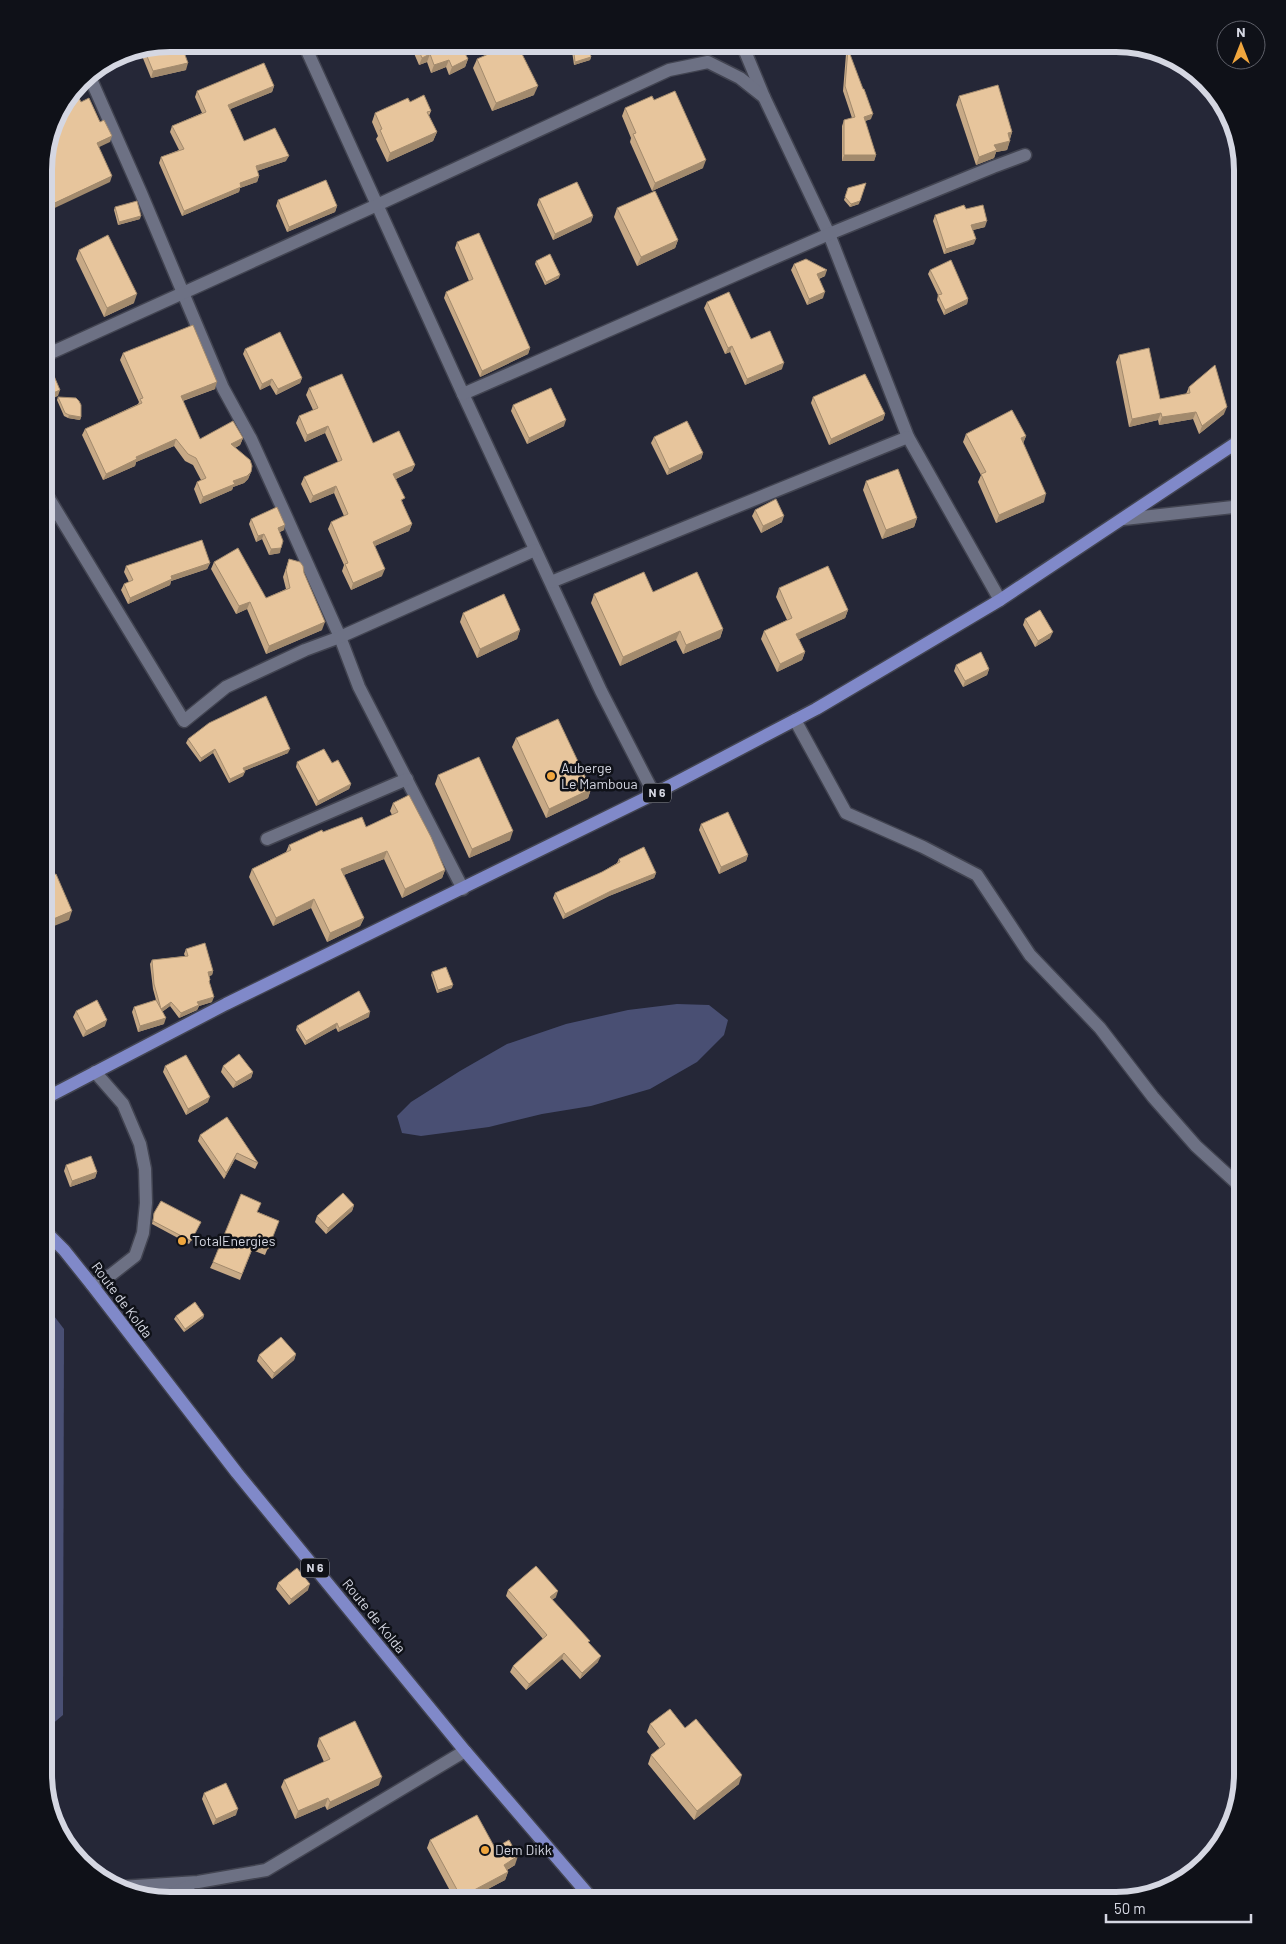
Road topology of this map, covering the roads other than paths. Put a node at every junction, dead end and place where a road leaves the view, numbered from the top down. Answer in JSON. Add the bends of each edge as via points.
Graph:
{"nodes":[{"id":1,"x":308,"y":52,"type":"edge"},
{"id":2,"x":749,"y":53,"type":"edge"},
{"id":3,"x":92,"y":83,"type":"edge"},
{"id":4,"x":764,"y":97,"type":"junction"},
{"id":5,"x":1025,"y":155,"type":"dead end"},
{"id":6,"x":377,"y":205,"type":"junction"},
{"id":7,"x":829,"y":234,"type":"junction"},
{"id":8,"x":184,"y":293,"type":"junction"},
{"id":9,"x":53,"y":352,"type":"edge"},
{"id":10,"x":463,"y":394,"type":"junction"},
{"id":11,"x":908,"y":437,"type":"junction"},
{"id":12,"x":1234,"y":444,"type":"edge"},
{"id":13,"x":1234,"y":507,"type":"edge"},
{"id":14,"x":53,"y":510,"type":"edge"},
{"id":15,"x":1124,"y":519,"type":"junction"},
{"id":16,"x":535,"y":550,"type":"junction"},
{"id":17,"x":551,"y":582,"type":"junction"},
{"id":18,"x":1000,"y":600,"type":"junction"},
{"id":19,"x":340,"y":637,"type":"junction"},
{"id":20,"x":795,"y":720,"type":"junction"},
{"id":21,"x":407,"y":779,"type":"junction"},
{"id":22,"x":654,"y":794,"type":"junction"},
{"id":23,"x":267,"y":839,"type":"dead end"},
{"id":24,"x":463,"y":889,"type":"junction"},
{"id":25,"x":95,"y":1072,"type":"junction"},
{"id":26,"x":53,"y":1094,"type":"edge"},
{"id":27,"x":1234,"y":1181,"type":"edge"},
{"id":28,"x":53,"y":1239,"type":"edge"},
{"id":29,"x":92,"y":1285,"type":"junction"},
{"id":30,"x":465,"y":1752,"type":"junction"},
{"id":31,"x":198,"y":1882,"type":"junction"},
{"id":32,"x":137,"y":1886,"type":"edge"},
{"id":33,"x":177,"y":1891,"type":"edge"},
{"id":34,"x":586,"y":1891,"type":"edge"}],
"edges":[{"from":1,"to":6,"type":"street"},
{"from":2,"to":4,"type":"street"},
{"from":3,"to":8,"type":"street"},
{"from":4,"to":6,"type":"street","via":[[740,78],[708,62],[669,70]]},
{"from":4,"to":7,"type":"street"},
{"from":5,"to":7,"type":"street"},
{"from":6,"to":8,"type":"street"},
{"from":6,"to":10,"type":"street"},
{"from":7,"to":10,"type":"street"},
{"from":7,"to":11,"type":"street"},
{"from":8,"to":9,"type":"street"},
{"from":8,"to":19,"type":"street","via":[[223,388],[255,447]]},
{"from":10,"to":16,"type":"street"},
{"from":11,"to":17,"type":"street"},
{"from":11,"to":18,"type":"street"},
{"from":12,"to":15,"type":"main road","number":"N 6"},
{"from":13,"to":15,"type":"street"},
{"from":14,"to":19,"type":"street","via":[[184,721],[226,688]]},
{"from":15,"to":18,"type":"main road","number":"N 6"},
{"from":16,"to":17,"type":"street"},
{"from":16,"to":19,"type":"street"},
{"from":17,"to":22,"type":"street","via":[[601,691]]},
{"from":18,"to":20,"type":"main road","number":"N 6"},
{"from":19,"to":21,"type":"street","via":[[359,687]]},
{"from":20,"to":22,"type":"main road","number":"N 6"},
{"from":20,"to":27,"type":"street","via":[[846,813],[977,875],[1030,956],[1100,1028],[1196,1146]]},
{"from":21,"to":23,"type":"street"},
{"from":21,"to":24,"type":"street"},
{"from":22,"to":24,"type":"main road","number":"N 6"},
{"from":24,"to":25,"type":"main road","number":"N 6","via":[[226,1004]]},
{"from":25,"to":26,"type":"main road","number":"N 6"},
{"from":25,"to":29,"type":"street","via":[[123,1104],[140,1144],[146,1203],[143,1233],[134,1256]]},
{"from":28,"to":29,"type":"main road","name":"Route de Kolda","number":"N 6"},
{"from":29,"to":30,"type":"main road","name":"Route de Kolda","number":"N 6","via":[[236,1473]]},
{"from":30,"to":31,"type":"street","via":[[266,1870]]},
{"from":30,"to":34,"type":"main road","name":"Route de Kolda","number":"N 6"},
{"from":31,"to":32,"type":"street"},
{"from":31,"to":33,"type":"street"}]}
